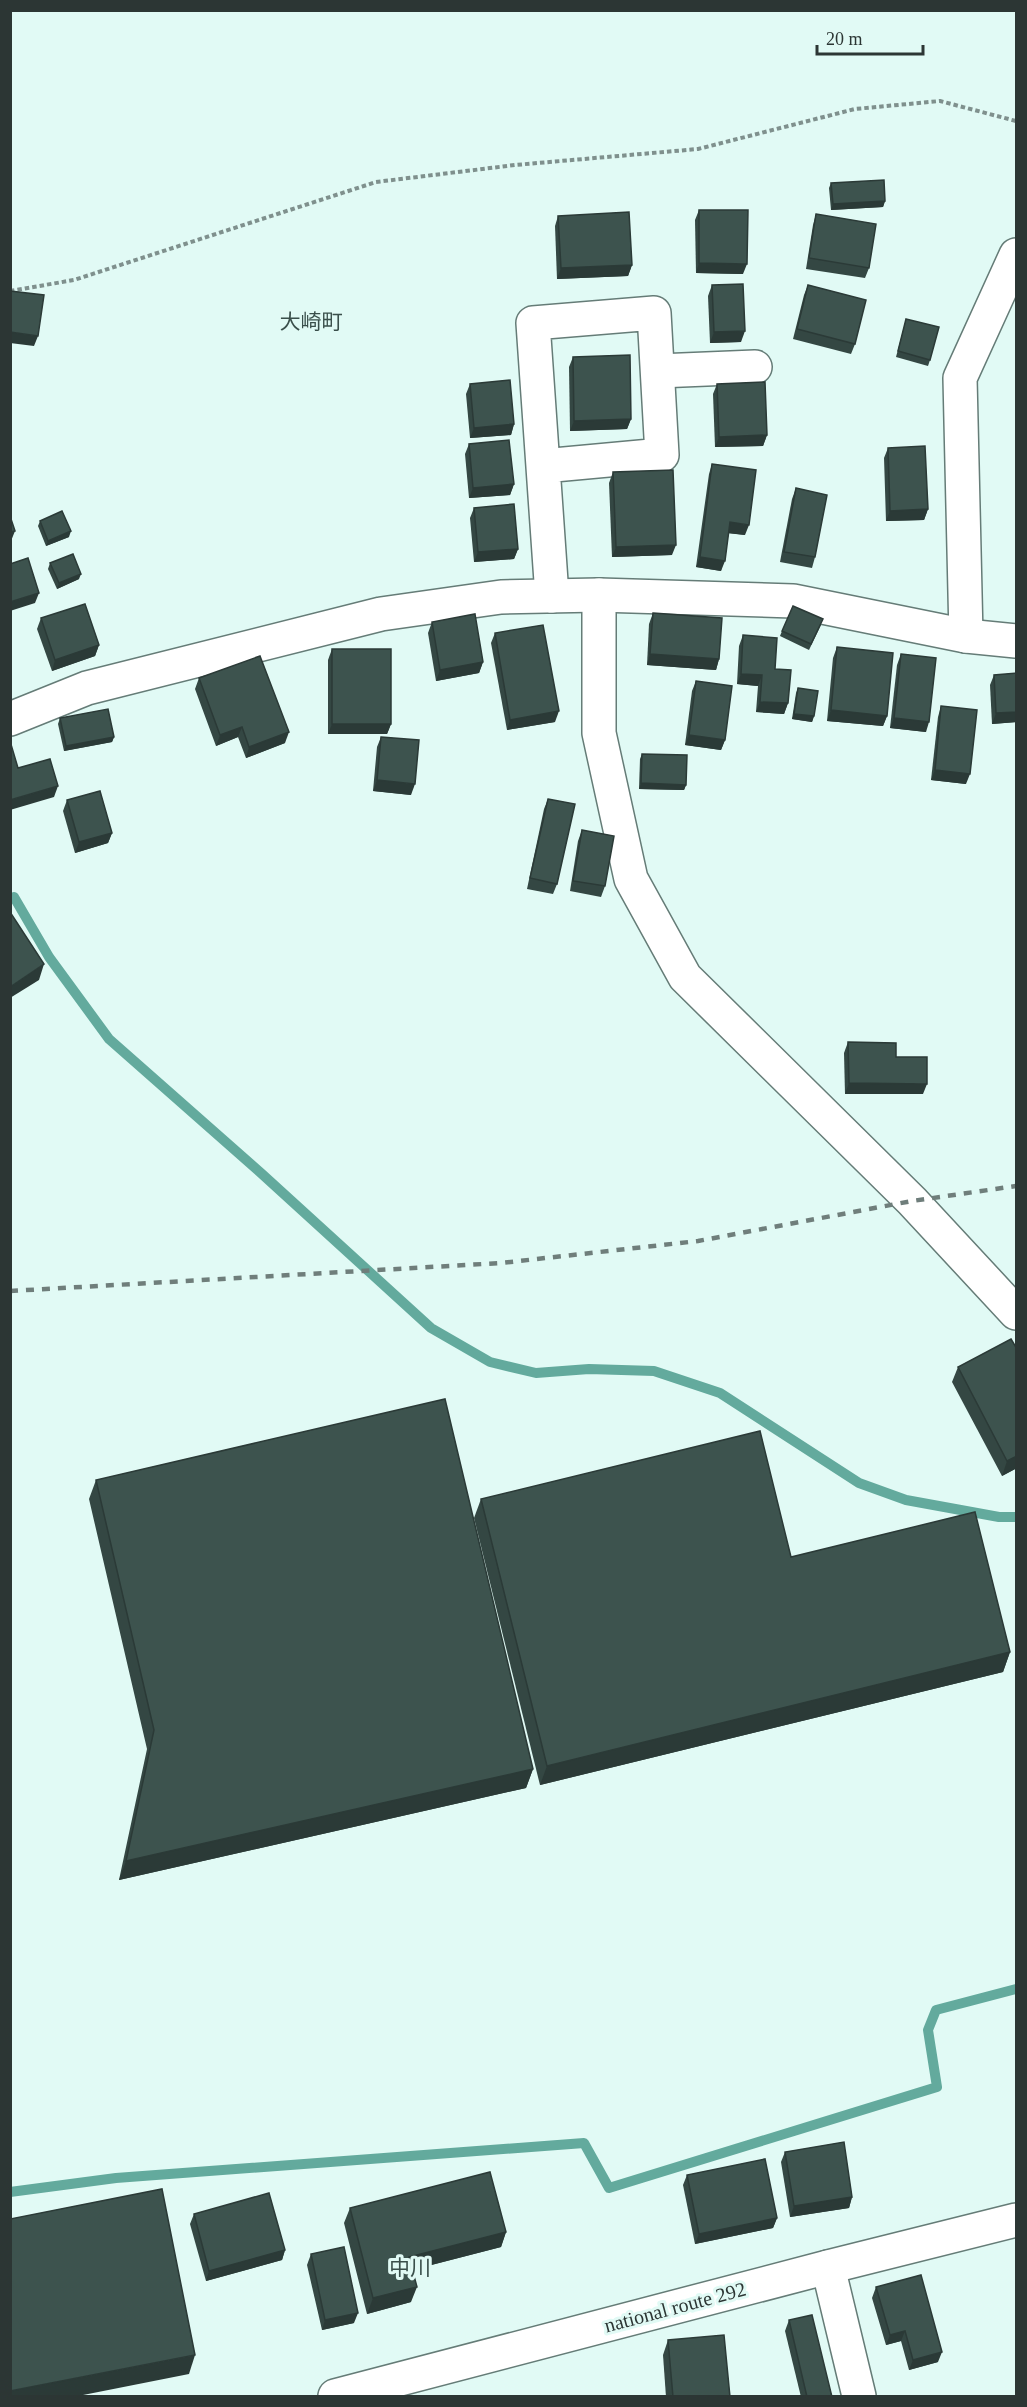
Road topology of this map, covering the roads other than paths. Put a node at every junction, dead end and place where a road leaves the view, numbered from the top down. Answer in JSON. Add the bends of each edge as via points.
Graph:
{"nodes":[{"id":1,"x":1017,"y":255,"type":"edge"},
{"id":2,"x":755,"y":367,"type":"dead end"},
{"id":3,"x":658,"y":371,"type":"junction"},
{"id":4,"x":543,"y":466,"type":"junction"},
{"id":5,"x":599,"y":595,"type":"junction"},
{"id":6,"x":552,"y":596,"type":"junction"},
{"id":7,"x":966,"y":636,"type":"junction"},
{"id":8,"x":1017,"y":641,"type":"edge"},
{"id":9,"x":10,"y":719,"type":"edge"},
{"id":10,"x":1017,"y":1313,"type":"edge"},
{"id":11,"x":1017,"y":2220,"type":"edge"},
{"id":12,"x":828,"y":2267,"type":"junction"},
{"id":13,"x":335,"y":2397,"type":"edge"},
{"id":14,"x":859,"y":2397,"type":"edge"}],
"edges":[{"from":1,"to":7,"type":"main road","via":[[960,378]]},
{"from":2,"to":3,"type":"main road"},
{"from":3,"to":4,"type":"main road","via":[[662,455]]},
{"from":3,"to":4,"type":"main road","via":[[654,313],[533,323]]},
{"from":4,"to":6,"type":"main road"},
{"from":5,"to":6,"type":"main road"},
{"from":5,"to":7,"type":"main road","via":[[793,601]]},
{"from":5,"to":10,"type":"main road","via":[[599,733],[631,879],[685,977],[912,1201]]},
{"from":6,"to":9,"type":"main road","via":[[501,597],[381,614],[87,688]]},
{"from":7,"to":8,"type":"main road"},
{"from":11,"to":12,"type":"main road","name":"national route 292"},
{"from":12,"to":13,"type":"main road","name":"national route 292"},
{"from":12,"to":14,"type":"main road"}]}
